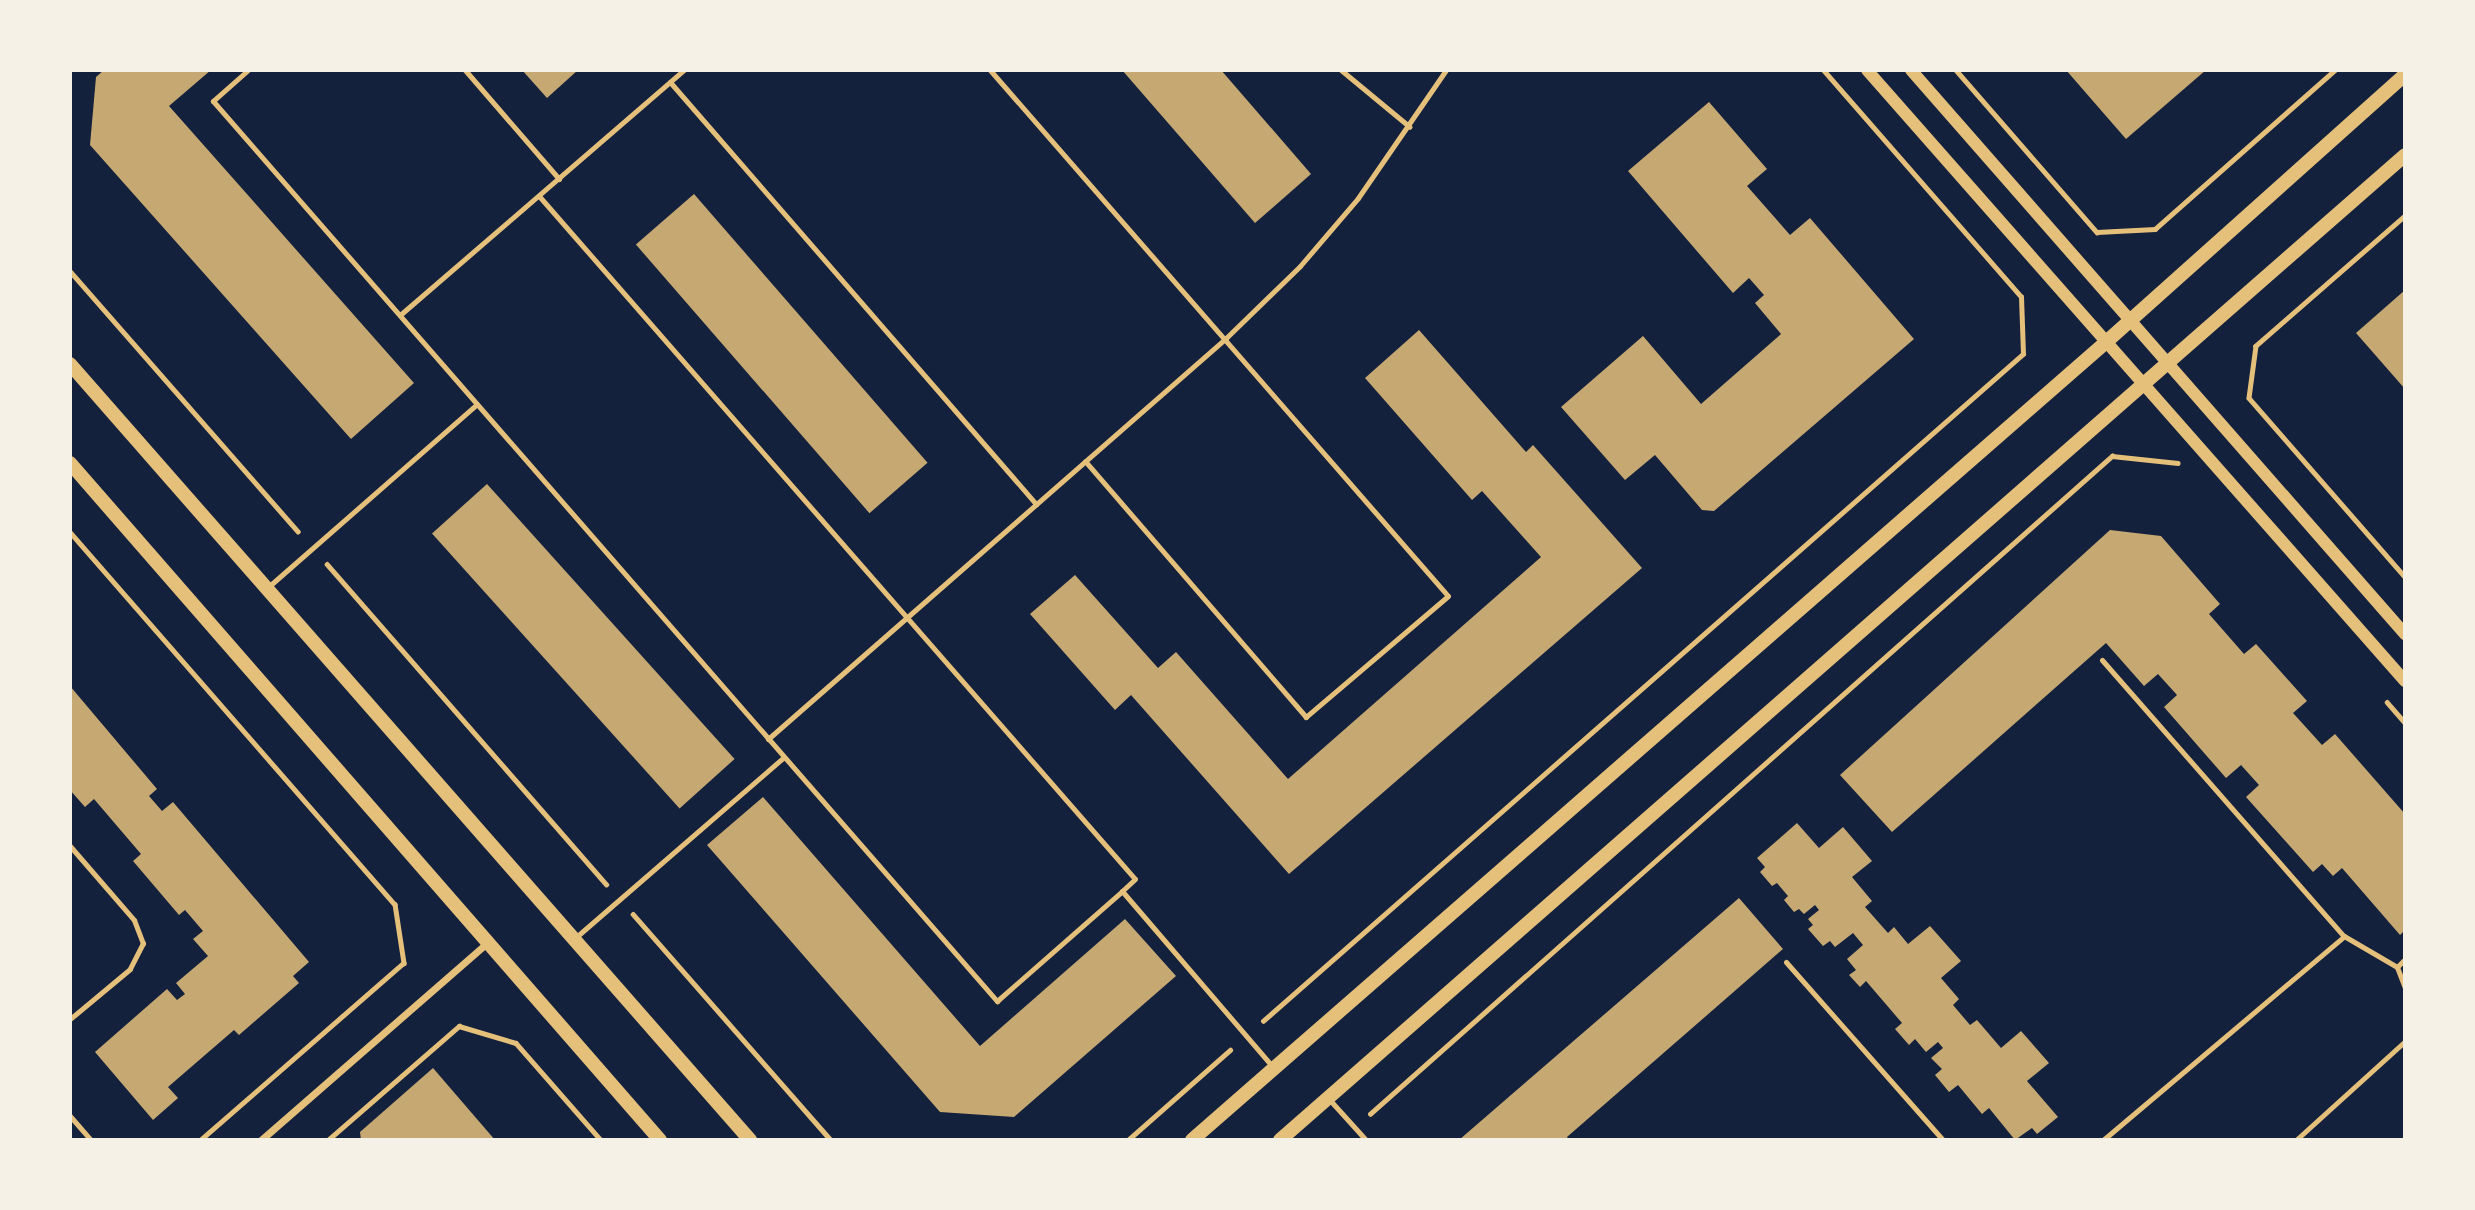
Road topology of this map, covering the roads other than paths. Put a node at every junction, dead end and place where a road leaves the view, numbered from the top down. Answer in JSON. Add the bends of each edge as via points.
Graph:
{"nodes":[{"id":1,"x":248,"y":70,"type":"edge"},
{"id":2,"x":465,"y":70,"type":"edge"},
{"id":3,"x":684,"y":70,"type":"edge"},
{"id":4,"x":990,"y":70,"type":"edge"},
{"id":5,"x":1341,"y":70,"type":"edge"},
{"id":6,"x":1446,"y":70,"type":"edge"},
{"id":7,"x":1867,"y":70,"type":"edge"},
{"id":8,"x":1911,"y":70,"type":"edge"},
{"id":9,"x":2405,"y":75,"type":"edge"},
{"id":10,"x":670,"y":82,"type":"junction"},
{"id":11,"x":1409,"y":127,"type":"junction"},
{"id":12,"x":2405,"y":155,"type":"edge"},
{"id":13,"x":559,"y":178,"type":"junction"},
{"id":14,"x":538,"y":195,"type":"junction"},
{"id":15,"x":400,"y":315,"type":"junction"},
{"id":16,"x":2129,"y":319,"type":"junction"},
{"id":17,"x":1226,"y":338,"type":"junction"},
{"id":18,"x":2105,"y":343,"type":"junction"},
{"id":19,"x":70,"y":364,"type":"edge"},
{"id":20,"x":2168,"y":364,"type":"junction"},
{"id":21,"x":2143,"y":384,"type":"junction"},
{"id":22,"x":477,"y":404,"type":"junction"},
{"id":23,"x":1085,"y":461,"type":"junction"},
{"id":24,"x":70,"y":463,"type":"edge"},
{"id":25,"x":1036,"y":504,"type":"junction"},
{"id":26,"x":267,"y":588,"type":"junction"},
{"id":27,"x":908,"y":618,"type":"junction"},
{"id":28,"x":2405,"y":634,"type":"edge"},
{"id":29,"x":2102,"y":660,"type":"dead end"},
{"id":30,"x":2405,"y":681,"type":"edge"},
{"id":31,"x":768,"y":738,"type":"junction"},
{"id":32,"x":784,"y":757,"type":"junction"},
{"id":33,"x":70,"y":846,"type":"edge"},
{"id":34,"x":1122,"y":891,"type":"junction"},
{"id":35,"x":2344,"y":936,"type":"junction"},
{"id":36,"x":573,"y":940,"type":"junction"},
{"id":37,"x":487,"y":943,"type":"junction"},
{"id":38,"x":2405,"y":959,"type":"edge"},
{"id":39,"x":1786,"y":962,"type":"dead end"},
{"id":40,"x":2397,"y":967,"type":"junction"},
{"id":41,"x":2405,"y":988,"type":"edge"},
{"id":42,"x":70,"y":1019,"type":"edge"},
{"id":43,"x":2405,"y":1041,"type":"edge"},
{"id":44,"x":1274,"y":1069,"type":"junction"},
{"id":45,"x":1328,"y":1098,"type":"junction"},
{"id":46,"x":70,"y":1116,"type":"edge"},
{"id":47,"x":91,"y":1140,"type":"edge"},
{"id":48,"x":261,"y":1140,"type":"edge"},
{"id":49,"x":660,"y":1140,"type":"edge"},
{"id":50,"x":750,"y":1140,"type":"edge"},
{"id":51,"x":1192,"y":1140,"type":"edge"},
{"id":52,"x":1280,"y":1140,"type":"edge"},
{"id":53,"x":1366,"y":1140,"type":"edge"},
{"id":54,"x":1943,"y":1140,"type":"edge"},
{"id":55,"x":2103,"y":1140,"type":"edge"},
{"id":56,"x":2296,"y":1140,"type":"edge"}],
"edges":[{"from":1,"to":15,"type":"lane","via":[[213,101]]},
{"from":2,"to":13,"type":"lane"},
{"from":3,"to":10,"type":"lane"},
{"from":4,"to":17,"type":"lane"},
{"from":5,"to":11,"type":"lane"},
{"from":6,"to":11,"type":"lane"},
{"from":7,"to":18,"type":"street"},
{"from":8,"to":16,"type":"street"},
{"from":9,"to":16,"type":"main road"},
{"from":10,"to":13,"type":"lane"},
{"from":10,"to":25,"type":"lane"},
{"from":11,"to":17,"type":"lane","via":[[1358,198],[1300,266]]},
{"from":12,"to":20,"type":"main road"},
{"from":13,"to":14,"type":"lane"},
{"from":14,"to":15,"type":"lane"},
{"from":14,"to":27,"type":"lane"},
{"from":15,"to":22,"type":"lane"},
{"from":16,"to":18,"type":"main road"},
{"from":16,"to":20,"type":"street"},
{"from":17,"to":23,"type":"lane"},
{"from":17,"to":23,"type":"lane","via":[[1448,596],[1306,718]]},
{"from":18,"to":21,"type":"street"},
{"from":18,"to":44,"type":"main road"},
{"from":19,"to":26,"type":"main road"},
{"from":20,"to":21,"type":"main road"},
{"from":20,"to":28,"type":"street"},
{"from":21,"to":30,"type":"street"},
{"from":21,"to":45,"type":"main road"},
{"from":22,"to":26,"type":"lane"},
{"from":22,"to":31,"type":"lane"},
{"from":23,"to":25,"type":"lane"},
{"from":24,"to":37,"type":"main road"},
{"from":25,"to":27,"type":"lane"},
{"from":26,"to":36,"type":"main road"},
{"from":27,"to":31,"type":"lane"},
{"from":27,"to":34,"type":"lane","via":[[1135,879]]},
{"from":29,"to":35,"type":"lane"},
{"from":31,"to":32,"type":"lane"},
{"from":32,"to":34,"type":"lane","via":[[997,1001]]},
{"from":32,"to":36,"type":"lane"},
{"from":33,"to":42,"type":"lane","via":[[134,920],[143,943],[130,969]]},
{"from":34,"to":44,"type":"lane"},
{"from":35,"to":40,"type":"lane"},
{"from":35,"to":55,"type":"lane"},
{"from":36,"to":50,"type":"main road"},
{"from":37,"to":48,"type":"street"},
{"from":37,"to":49,"type":"main road"},
{"from":38,"to":40,"type":"lane"},
{"from":39,"to":54,"type":"lane"},
{"from":40,"to":41,"type":"lane"},
{"from":43,"to":56,"type":"lane"},
{"from":44,"to":51,"type":"main road"},
{"from":45,"to":52,"type":"main road"},
{"from":45,"to":53,"type":"lane"},
{"from":46,"to":47,"type":"lane"}]}
